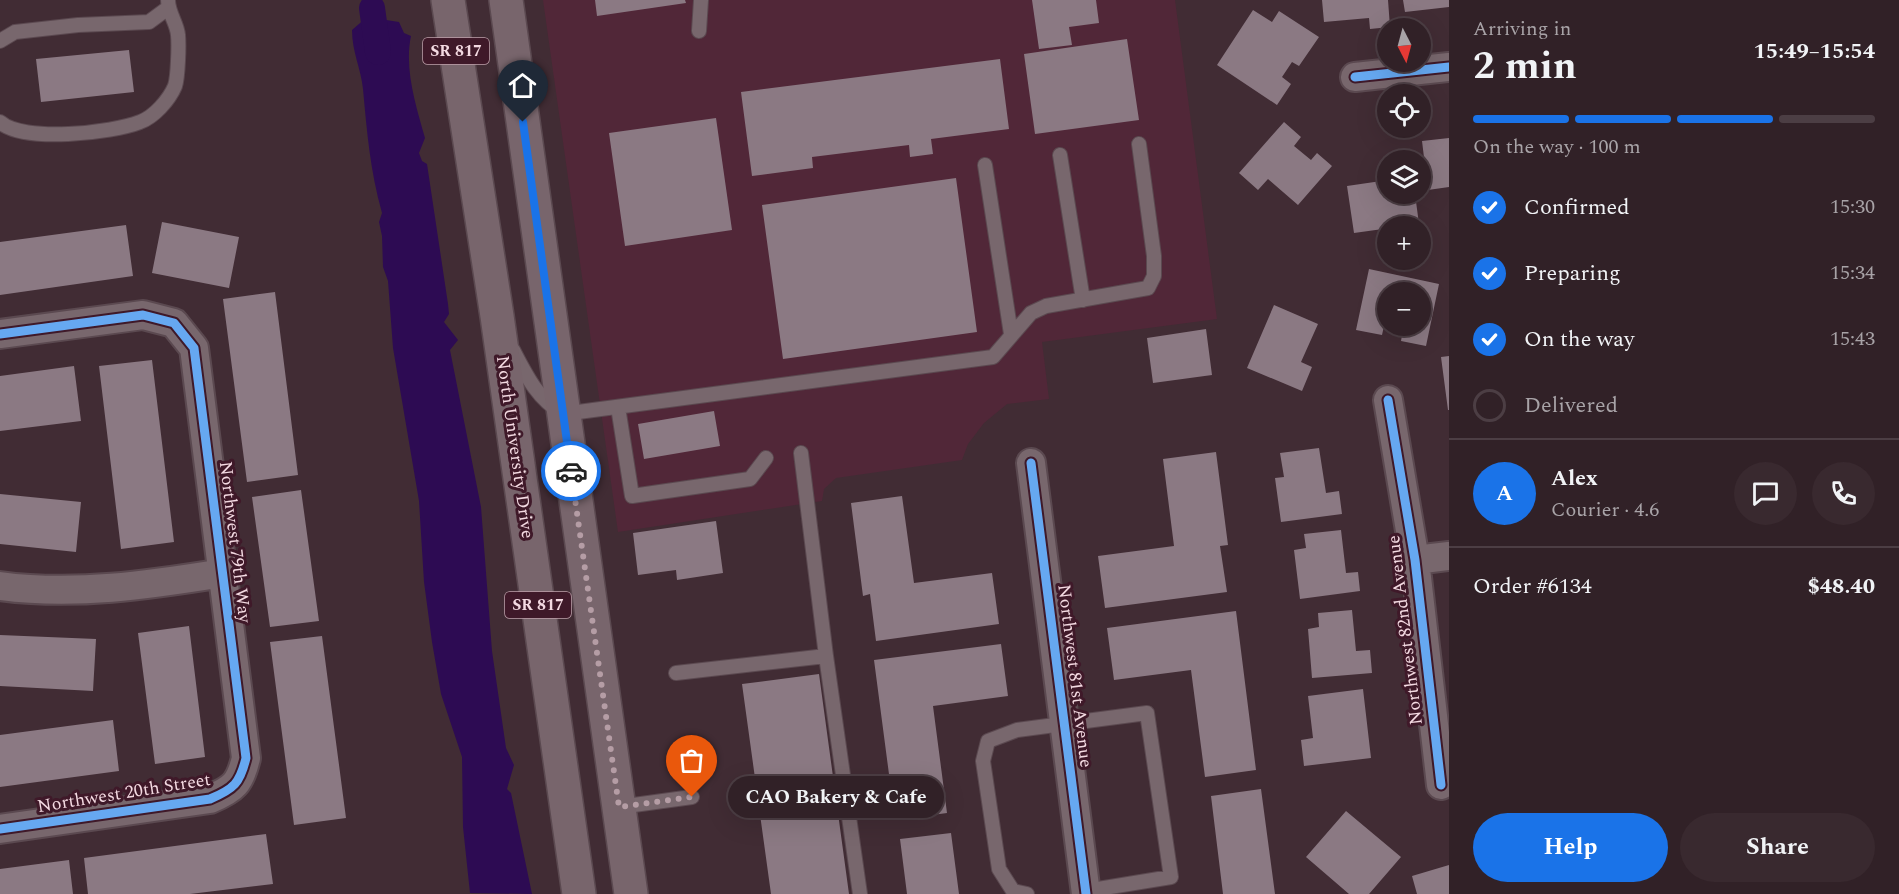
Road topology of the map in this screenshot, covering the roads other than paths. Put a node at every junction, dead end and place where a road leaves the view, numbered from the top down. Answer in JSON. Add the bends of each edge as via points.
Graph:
{"nodes":[{"id":1,"x":448,"y":0,"type":"edge"},
{"id":2,"x":506,"y":0,"type":"edge"},
{"id":3,"x":701,"y":0,"type":"edge"},
{"id":4,"x":168,"y":4,"type":"edge"},
{"id":5,"x":699,"y":31,"type":"dead end"},
{"id":6,"x":0,"y":41,"type":"edge"},
{"id":7,"x":1449,"y":67,"type":"edge"},
{"id":8,"x":1355,"y":77,"type":"dead end"},
{"id":9,"x":0,"y":122,"type":"edge"},
{"id":10,"x":1138,"y":144,"type":"dead end"},
{"id":11,"x":1060,"y":155,"type":"dead end"},
{"id":12,"x":985,"y":165,"type":"dead end"},
{"id":13,"x":1083,"y":300,"type":"junction"},
{"id":14,"x":497,"y":316,"type":"junction"},
{"id":15,"x":0,"y":334,"type":"edge"},
{"id":16,"x":1011,"y":334,"type":"junction"},
{"id":17,"x":1388,"y":400,"type":"dead end"},
{"id":18,"x":618,"y":407,"type":"junction"},
{"id":19,"x":563,"y":414,"type":"junction"},
{"id":20,"x":801,"y":453,"type":"dead end"},
{"id":21,"x":766,"y":458,"type":"dead end"},
{"id":22,"x":1031,"y":462,"type":"dead end"},
{"id":23,"x":1449,"y":556,"type":"edge"},
{"id":24,"x":1415,"y":560,"type":"junction"},
{"id":25,"x":223,"y":573,"type":"junction"},
{"id":26,"x":0,"y":586,"type":"edge"},
{"id":27,"x":826,"y":656,"type":"junction"},
{"id":28,"x":676,"y":673,"type":"dead end"},
{"id":29,"x":1064,"y":722,"type":"junction"},
{"id":30,"x":243,"y":772,"type":"joint"},
{"id":31,"x":1441,"y":785,"type":"dead end"},
{"id":32,"x":692,"y":797,"type":"dead end"},
{"id":33,"x":619,"y":807,"type":"junction"},
{"id":34,"x":0,"y":829,"type":"edge"},
{"id":35,"x":1086,"y":893,"type":"edge"},
{"id":36,"x":579,"y":894,"type":"edge"},
{"id":37,"x":631,"y":894,"type":"edge"},
{"id":38,"x":860,"y":894,"type":"edge"},
{"id":39,"x":1027,"y":894,"type":"edge"}],
"edges":[{"from":1,"to":14,"type":"main road","name":"North University Drive","number":"SR 817"},
{"from":2,"to":19,"type":"main road","number":"SR 817"},
{"from":3,"to":5,"type":"lane"},
{"from":4,"to":6,"type":"lane","via":[[148,22],[15,32]]},
{"from":4,"to":9,"type":"lane","via":[[178,34],[175,85],[161,108],[142,122],[82,133],[29,132]]},
{"from":7,"to":8,"type":"street"},
{"from":10,"to":13,"type":"lane","via":[[1154,276],[1148,288]]},
{"from":11,"to":13,"type":"lane"},
{"from":12,"to":16,"type":"lane"},
{"from":13,"to":16,"type":"lane","via":[[1046,306],[1031,313]]},
{"from":14,"to":19,"type":"lane","via":[[532,388]]},
{"from":14,"to":36,"type":"main road","name":"North University Drive","number":"SR 817"},
{"from":15,"to":25,"type":"street","name":"Northwest 79th Way","via":[[143,315],[174,323],[194,348]]},
{"from":16,"to":18,"type":"lane","via":[[993,357]]},
{"from":17,"to":24,"type":"street","name":"Northwest 82nd Avenue"},
{"from":18,"to":19,"type":"lane"},
{"from":18,"to":21,"type":"lane","via":[[632,496],[750,478]]},
{"from":19,"to":33,"type":"main road","number":"SR 817"},
{"from":20,"to":27,"type":"lane"},
{"from":22,"to":29,"type":"street","name":"Northwest 81st Avenue"},
{"from":23,"to":24,"type":"street"},
{"from":24,"to":31,"type":"street","name":"Northwest 82nd Avenue"},
{"from":25,"to":26,"type":"street","via":[[86,590]]},
{"from":25,"to":30,"type":"street","name":"Northwest 79th Way","via":[[246,758]]},
{"from":27,"to":28,"type":"lane"},
{"from":27,"to":38,"type":"lane"},
{"from":29,"to":35,"type":"street","name":"Northwest 81st Avenue"},
{"from":29,"to":35,"type":"lane","via":[[1147,713],[1171,877]]},
{"from":29,"to":39,"type":"lane","via":[[1017,730],[988,741],[982,761],[999,869],[1013,891]]},
{"from":30,"to":34,"type":"street","name":"Northwest 20th Street","via":[[231,790],[210,799]]},
{"from":32,"to":33,"type":"lane"},
{"from":33,"to":37,"type":"main road","number":"SR 817"}]}
